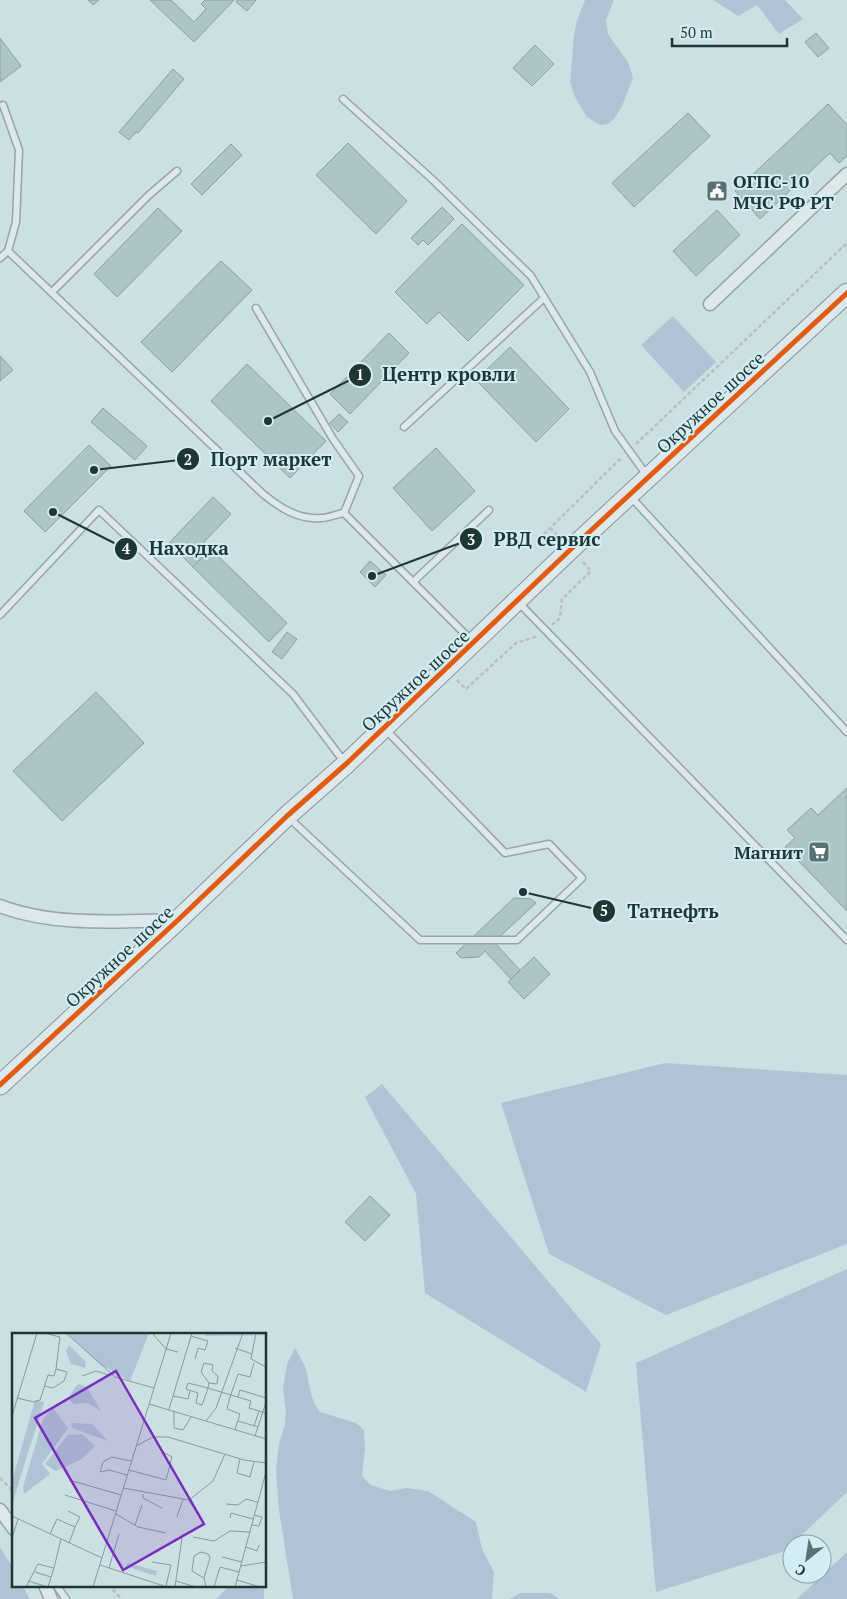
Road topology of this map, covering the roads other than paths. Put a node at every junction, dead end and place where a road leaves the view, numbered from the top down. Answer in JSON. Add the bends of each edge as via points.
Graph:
{"nodes":[{"id":1,"x":343,"y":99,"type":"dead end"},
{"id":2,"x":3,"y":105,"type":"dead end"},
{"id":3,"x":178,"y":171,"type":"dead end"},
{"id":4,"x":847,"y":174,"type":"edge"},
{"id":5,"x":8,"y":251,"type":"junction"},
{"id":6,"x":0,"y":253,"type":"edge"},
{"id":7,"x":0,"y":258,"type":"edge"},
{"id":8,"x":52,"y":292,"type":"junction"},
{"id":9,"x":847,"y":293,"type":"edge"},
{"id":10,"x":544,"y":298,"type":"junction"},
{"id":11,"x":710,"y":304,"type":"dead end"},
{"id":12,"x":256,"y":308,"type":"dead end"},
{"id":13,"x":404,"y":427,"type":"dead end"},
{"id":14,"x":648,"y":478,"type":"junction"},
{"id":15,"x":629,"y":495,"type":"junction"},
{"id":16,"x":489,"y":510,"type":"dead end"},
{"id":17,"x":344,"y":512,"type":"junction"},
{"id":18,"x":413,"y":582,"type":"junction"},
{"id":19,"x":517,"y":601,"type":"junction"},
{"id":20,"x":0,"y":615,"type":"edge"},
{"id":21,"x":474,"y":643,"type":"junction"},
{"id":22,"x":384,"y":728,"type":"junction"},
{"id":23,"x":847,"y":732,"type":"edge"},
{"id":24,"x":346,"y":764,"type":"junction"},
{"id":25,"x":287,"y":816,"type":"junction"},
{"id":26,"x":0,"y":906,"type":"edge"},
{"id":27,"x":178,"y":920,"type":"junction"},
{"id":28,"x":847,"y":940,"type":"edge"},
{"id":29,"x":0,"y":1085,"type":"edge"},
{"id":30,"x":0,"y":1510,"type":"edge"},
{"id":31,"x":12,"y":1526,"type":"edge"},
{"id":32,"x":45,"y":1586,"type":"edge"},
{"id":33,"x":57,"y":1586,"type":"edge"},
{"id":34,"x":51,"y":1599,"type":"edge"},
{"id":35,"x":66,"y":1599,"type":"edge"}],
"edges":[{"from":1,"to":10,"type":"lane","via":[[433,180],[531,276]]},
{"from":2,"to":5,"type":"lane","via":[[19,150],[16,222]]},
{"from":3,"to":8,"type":"lane","via":[[149,195]]},
{"from":4,"to":11,"type":"street"},
{"from":5,"to":6,"type":"lane"},
{"from":5,"to":7,"type":"lane"},
{"from":5,"to":8,"type":"lane"},
{"from":8,"to":17,"type":"lane","via":[[278,506],[308,518]]},
{"from":9,"to":14,"type":"street","name":"Окружное шоссе"},
{"from":10,"to":13,"type":"lane"},
{"from":10,"to":14,"type":"lane","via":[[590,372],[615,431]]},
{"from":12,"to":17,"type":"lane","via":[[333,439],[359,476]]},
{"from":14,"to":15,"type":"street","name":"Окружное шоссе"},
{"from":15,"to":19,"type":"street","name":"Окружное шоссе"},
{"from":15,"to":23,"type":"lane"},
{"from":16,"to":18,"type":"lane"},
{"from":17,"to":18,"type":"lane"},
{"from":18,"to":21,"type":"lane"},
{"from":19,"to":21,"type":"street","name":"Окружное шоссе"},
{"from":19,"to":28,"type":"lane"},
{"from":20,"to":24,"type":"lane","via":[[99,510],[293,694]]},
{"from":21,"to":22,"type":"street","name":"Окружное шоссе"},
{"from":22,"to":24,"type":"street","name":"Окружное шоссе"},
{"from":22,"to":25,"type":"lane","via":[[505,852],[548,844],[582,878],[517,940],[420,940]]},
{"from":24,"to":25,"type":"street","name":"Окружное шоссе"},
{"from":25,"to":27,"type":"street","name":"Окружное шоссе"},
{"from":26,"to":27,"type":"street","via":[[63,920]]},
{"from":27,"to":29,"type":"street","name":"Окружное шоссе"},
{"from":30,"to":31,"type":"street"},
{"from":32,"to":34,"type":"street"},
{"from":33,"to":35,"type":"lane"}]}
